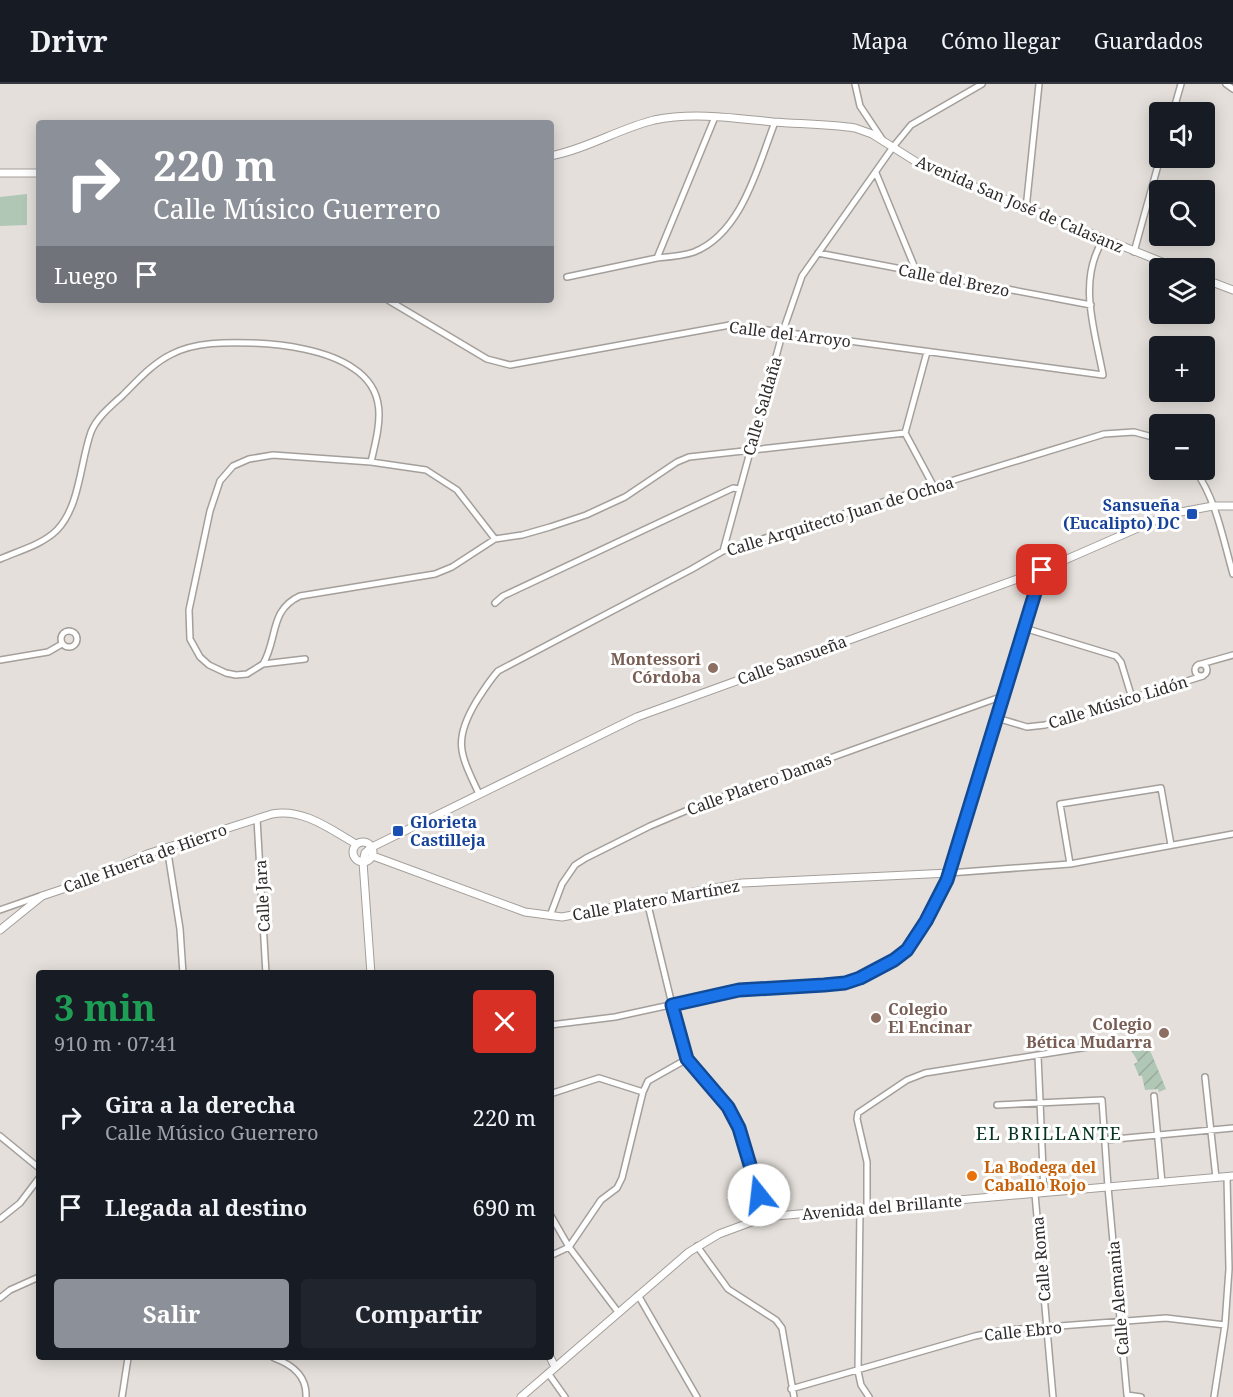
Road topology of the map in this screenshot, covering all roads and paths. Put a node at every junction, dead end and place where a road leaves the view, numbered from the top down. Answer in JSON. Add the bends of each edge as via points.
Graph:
{"nodes":[{"id":1,"x":855,"y":84,"type":"edge"},
{"id":2,"x":982,"y":84,"type":"edge"},
{"id":3,"x":1039,"y":84,"type":"edge"},
{"id":4,"x":1181,"y":84,"type":"edge"},
{"id":5,"x":1226,"y":84,"type":"edge"},
{"id":6,"x":1233,"y":89,"type":"edge"},
{"id":7,"x":1176,"y":102,"type":"edge"},
{"id":8,"x":715,"y":117,"type":"junction"},
{"id":9,"x":775,"y":122,"type":"junction"},
{"id":10,"x":883,"y":140,"type":"junction"},
{"id":11,"x":893,"y":147,"type":"junction"},
{"id":12,"x":554,"y":155,"type":"edge"},
{"id":13,"x":1157,"y":168,"type":"edge"},
{"id":14,"x":0,"y":173,"type":"edge"},
{"id":15,"x":36,"y":173,"type":"edge"},
{"id":16,"x":876,"y":173,"type":"junction"},
{"id":17,"x":1026,"y":209,"type":"junction"},
{"id":18,"x":1103,"y":240,"type":"junction"},
{"id":19,"x":1134,"y":252,"type":"junction"},
{"id":20,"x":818,"y":254,"type":"junction"},
{"id":21,"x":657,"y":258,"type":"junction"},
{"id":22,"x":1150,"y":258,"type":"edge"},
{"id":23,"x":917,"y":273,"type":"junction"},
{"id":24,"x":567,"y":277,"type":"dead end"},
{"id":25,"x":1215,"y":283,"type":"edge"},
{"id":26,"x":1232,"y":288,"type":"edge"},
{"id":27,"x":393,"y":303,"type":"edge"},
{"id":28,"x":1091,"y":305,"type":"junction"},
{"id":29,"x":783,"y":332,"type":"junction"},
{"id":30,"x":927,"y":351,"type":"junction"},
{"id":31,"x":905,"y":433,"type":"junction"},
{"id":32,"x":1149,"y":436,"type":"edge"},
{"id":33,"x":750,"y":450,"type":"junction"},
{"id":34,"x":371,"y":462,"type":"junction"},
{"id":35,"x":1202,"y":480,"type":"edge"},
{"id":36,"x":934,"y":487,"type":"junction"},
{"id":37,"x":739,"y":489,"type":"junction"},
{"id":38,"x":1213,"y":506,"type":"junction"},
{"id":39,"x":1233,"y":506,"type":"edge"},
{"id":40,"x":495,"y":539,"type":"junction"},
{"id":41,"x":723,"y":550,"type":"junction"},
{"id":42,"x":0,"y":559,"type":"edge"},
{"id":43,"x":1042,"y":570,"type":"junction"},
{"id":44,"x":1233,"y":574,"type":"edge"},
{"id":45,"x":495,"y":603,"type":"dead end"},
{"id":46,"x":1024,"y":628,"type":"junction"},
{"id":47,"x":63,"y":644,"type":"dead end"},
{"id":48,"x":1233,"y":655,"type":"edge"},
{"id":49,"x":305,"y":659,"type":"dead end"},
{"id":50,"x":0,"y":660,"type":"edge"},
{"id":51,"x":264,"y":664,"type":"junction"},
{"id":52,"x":1003,"y":696,"type":"junction"},
{"id":53,"x":1132,"y":698,"type":"junction"},
{"id":54,"x":997,"y":718,"type":"junction"},
{"id":55,"x":479,"y":794,"type":"junction"},
{"id":56,"x":257,"y":819,"type":"junction"},
{"id":57,"x":1233,"y":834,"type":"edge"},
{"id":58,"x":356,"y":843,"type":"junction"},
{"id":59,"x":1171,"y":846,"type":"junction"},
{"id":60,"x":167,"y":847,"type":"junction"},
{"id":61,"x":372,"y":847,"type":"junction"},
{"id":62,"x":369,"y":854,"type":"junction"},
{"id":63,"x":363,"y":862,"type":"junction"},
{"id":64,"x":1070,"y":864,"type":"junction"},
{"id":65,"x":950,"y":873,"type":"junction"},
{"id":66,"x":42,"y":896,"type":"junction"},
{"id":67,"x":647,"y":901,"type":"junction"},
{"id":68,"x":16,"y":904,"type":"junction"},
{"id":69,"x":0,"y":910,"type":"edge"},
{"id":70,"x":20,"y":916,"type":"junction"},
{"id":71,"x":550,"y":916,"type":"junction"},
{"id":72,"x":0,"y":930,"type":"edge"},
{"id":73,"x":183,"y":970,"type":"edge"},
{"id":74,"x":266,"y":970,"type":"edge"},
{"id":75,"x":370,"y":970,"type":"edge"},
{"id":76,"x":672,"y":1005,"type":"junction"},
{"id":77,"x":554,"y":1025,"type":"edge"},
{"id":78,"x":1094,"y":1046,"type":"dead end"},
{"id":79,"x":1038,"y":1056,"type":"junction"},
{"id":80,"x":687,"y":1059,"type":"junction"},
{"id":81,"x":1205,"y":1077,"type":"dead end"},
{"id":82,"x":643,"y":1092,"type":"junction"},
{"id":83,"x":554,"y":1093,"type":"edge"},
{"id":84,"x":1154,"y":1096,"type":"dead end"},
{"id":85,"x":1040,"y":1103,"type":"junction"},
{"id":86,"x":997,"y":1105,"type":"dead end"},
{"id":87,"x":1233,"y":1128,"type":"edge"},
{"id":88,"x":1210,"y":1130,"type":"junction"},
{"id":89,"x":1157,"y":1135,"type":"junction"},
{"id":90,"x":0,"y":1136,"type":"edge"},
{"id":91,"x":1105,"y":1140,"type":"junction"},
{"id":92,"x":36,"y":1166,"type":"edge"},
{"id":93,"x":1230,"y":1177,"type":"edge"},
{"id":94,"x":1216,"y":1178,"type":"junction"},
{"id":95,"x":36,"y":1182,"type":"edge"},
{"id":96,"x":1162,"y":1183,"type":"junction"},
{"id":97,"x":1108,"y":1187,"type":"junction"},
{"id":98,"x":1044,"y":1193,"type":"junction"},
{"id":99,"x":1035,"y":1194,"type":"junction"},
{"id":100,"x":863,"y":1208,"type":"junction"},
{"id":101,"x":765,"y":1217,"type":"junction"},
{"id":102,"x":0,"y":1218,"type":"edge"},
{"id":103,"x":554,"y":1221,"type":"edge"},
{"id":104,"x":697,"y":1246,"type":"junction"},
{"id":105,"x":569,"y":1247,"type":"junction"},
{"id":106,"x":554,"y":1254,"type":"edge"},
{"id":107,"x":36,"y":1278,"type":"edge"},
{"id":108,"x":638,"y":1295,"type":"junction"},
{"id":109,"x":0,"y":1298,"type":"edge"},
{"id":110,"x":618,"y":1312,"type":"junction"},
{"id":111,"x":1120,"y":1322,"type":"junction"},
{"id":112,"x":1224,"y":1325,"type":"junction"},
{"id":113,"x":1048,"y":1328,"type":"junction"},
{"id":114,"x":128,"y":1360,"type":"edge"},
{"id":115,"x":278,"y":1360,"type":"edge"},
{"id":116,"x":552,"y":1360,"type":"edge"},
{"id":117,"x":555,"y":1367,"type":"junction"},
{"id":118,"x":858,"y":1371,"type":"junction"},
{"id":119,"x":548,"y":1373,"type":"junction"},
{"id":120,"x":791,"y":1389,"type":"junction"},
{"id":121,"x":122,"y":1397,"type":"edge"},
{"id":122,"x":306,"y":1397,"type":"edge"},
{"id":123,"x":520,"y":1397,"type":"edge"},
{"id":124,"x":565,"y":1397,"type":"edge"},
{"id":125,"x":697,"y":1397,"type":"edge"},
{"id":126,"x":794,"y":1397,"type":"edge"},
{"id":127,"x":869,"y":1397,"type":"edge"},
{"id":128,"x":1053,"y":1397,"type":"edge"},
{"id":129,"x":1141,"y":1397,"type":"edge"},
{"id":130,"x":1214,"y":1397,"type":"edge"}],
"edges":[{"from":1,"to":10,"type":"street","via":[[860,106]]},
{"from":2,"to":11,"type":"street","name":"Calle Saldaña","via":[[911,125]]},
{"from":3,"to":17,"type":"street"},
{"from":4,"to":7,"type":"street"},
{"from":5,"to":6,"type":"street"},
{"from":8,"to":9,"type":"street","name":"Avenida San José de Calasanz"},
{"from":8,"to":12,"type":"street","name":"Avenida San José de Calasanz","via":[[635,125]]},
{"from":8,"to":21,"type":"street"},
{"from":9,"to":10,"type":"street","name":"Avenida San José de Calasanz","via":[[855,128]]},
{"from":9,"to":21,"type":"street","via":[[742,205],[725,229],[692,253]]},
{"from":10,"to":11,"type":"street","name":"Avenida San José de Calasanz"},
{"from":11,"to":16,"type":"street","name":"Calle Saldaña"},
{"from":11,"to":17,"type":"street","name":"Avenida San José de Calasanz","via":[[931,169]]},
{"from":13,"to":19,"type":"street"},
{"from":14,"to":15,"type":"street"},
{"from":16,"to":20,"type":"street","name":"Calle Saldaña"},
{"from":16,"to":23,"type":"street"},
{"from":17,"to":18,"type":"street","name":"Avenida San José de Calasanz"},
{"from":18,"to":19,"type":"street","name":"Avenida San José de Calasanz"},
{"from":18,"to":28,"type":"street","via":[[1089,273]]},
{"from":19,"to":22,"type":"street","name":"Avenida San José de Calasanz"},
{"from":20,"to":23,"type":"street","name":"Calle del Brezo"},
{"from":20,"to":29,"type":"street","name":"Calle Saldaña","via":[[801,276]]},
{"from":21,"to":24,"type":"street"},
{"from":23,"to":28,"type":"street","name":"Calle del Brezo"},
{"from":25,"to":26,"type":"street"},
{"from":27,"to":29,"type":"street","name":"Calle del Arroyo","via":[[487,359],[510,365],[723,325]]},
{"from":28,"to":30,"type":"street","name":"Calle del Arroyo","via":[[1103,375]]},
{"from":29,"to":30,"type":"street","name":"Calle del Arroyo"},
{"from":29,"to":33,"type":"street","name":"Calle Saldaña"},
{"from":30,"to":31,"type":"street"},
{"from":31,"to":33,"type":"street"},
{"from":31,"to":36,"type":"street"},
{"from":32,"to":36,"type":"street","name":"Calle Arquitecto Juan de Ochoa","via":[[1134,432],[1104,434]]},
{"from":33,"to":37,"type":"street","name":"Calle Saldaña"},
{"from":33,"to":40,"type":"street","via":[[683,459],[625,497],[586,515],[522,535]]},
{"from":34,"to":40,"type":"street","via":[[418,467],[437,476],[457,490]]},
{"from":34,"to":42,"type":"street","via":[[379,421],[378,400],[369,383],[348,365],[301,349],[266,344],[240,342],[180,350],[151,369],[95,423],[70,508],[56,531]]},
{"from":34,"to":51,"type":"street","via":[[259,456],[233,466],[220,481],[189,610],[190,639],[200,657],[226,673],[247,674]]},
{"from":35,"to":38,"type":"street"},
{"from":36,"to":41,"type":"street","name":"Calle Arquitecto Juan de Ochoa"},
{"from":37,"to":41,"type":"street","name":"Calle Saldaña"},
{"from":37,"to":45,"type":"street","via":[[733,488]]},
{"from":38,"to":39,"type":"street","name":"Calle Sansueña"},
{"from":38,"to":43,"type":"street","name":"Calle Sansueña","via":[[1170,514]]},
{"from":38,"to":44,"type":"street"},
{"from":40,"to":51,"type":"street","via":[[435,574],[291,600],[278,617]]},
{"from":41,"to":55,"type":"street","name":"Calle Arquitecto Juan de Ochoa","via":[[498,671],[467,717],[461,738],[464,760]]},
{"from":43,"to":46,"type":"street"},
{"from":43,"to":55,"type":"street","name":"Calle Sansueña","via":[[637,717]]},
{"from":46,"to":52,"type":"street"},
{"from":46,"to":53,"type":"street","via":[[1116,656]]},
{"from":47,"to":50,"type":"street","via":[[48,652]]},
{"from":48,"to":53,"type":"street","name":"Calle Músico Lidón","via":[[1200,665],[1195,672],[1203,676]]},
{"from":49,"to":51,"type":"street"},
{"from":52,"to":54,"type":"street"},
{"from":52,"to":71,"type":"street","name":"Calle Platero Damas","via":[[650,826],[575,865],[562,884]]},
{"from":53,"to":54,"type":"street","name":"Calle Músico Lidón","via":[[1045,725],[1027,727]]},
{"from":54,"to":65,"type":"street"},
{"from":55,"to":61,"type":"street","name":"Calle Sansueña"},
{"from":56,"to":58,"type":"street","name":"Calle Huerta de Hierro","via":[[293,813]]},
{"from":56,"to":60,"type":"street","name":"Calle Huerta de Hierro"},
{"from":56,"to":74,"type":"street","name":"Calle Jara"},
{"from":57,"to":59,"type":"street"},
{"from":58,"to":61,"type":"street","name":"Calle Huerta de Hierro"},
{"from":58,"to":63,"type":"street","via":[[354,856]]},
{"from":59,"to":64,"type":"street"},
{"from":59,"to":64,"type":"street","via":[[1161,788],[1060,804]]},
{"from":60,"to":66,"type":"street","name":"Calle Huerta de Hierro"},
{"from":60,"to":73,"type":"street"},
{"from":61,"to":62,"type":"street","name":"Calle Sansueña"},
{"from":62,"to":63,"type":"street"},
{"from":62,"to":71,"type":"street","name":"Calle Platero Martínez","via":[[525,912]]},
{"from":63,"to":75,"type":"street"},
{"from":64,"to":65,"type":"street"},
{"from":65,"to":67,"type":"street","name":"Calle Platero Martínez","via":[[742,883]]},
{"from":65,"to":76,"type":"street","via":[[917,937],[907,950],[877,970],[845,983],[739,990]]},
{"from":66,"to":68,"type":"street","name":"Calle Huerta de Hierro"},
{"from":66,"to":70,"type":"street"},
{"from":67,"to":71,"type":"street","name":"Calle Platero Martínez","via":[[572,916]]},
{"from":67,"to":76,"type":"street"},
{"from":68,"to":69,"type":"street","name":"Calle Huerta de Hierro"},
{"from":68,"to":70,"type":"street"},
{"from":70,"to":72,"type":"street"},
{"from":76,"to":77,"type":"street"},
{"from":76,"to":80,"type":"street"},
{"from":78,"to":79,"type":"street"},
{"from":79,"to":85,"type":"street"},
{"from":79,"to":100,"type":"street","via":[[925,1072],[858,1113],[867,1162]]},
{"from":80,"to":82,"type":"street","via":[[648,1081]]},
{"from":80,"to":101,"type":"street","via":[[734,1116]]},
{"from":81,"to":88,"type":"street"},
{"from":82,"to":83,"type":"street","via":[[599,1078]]},
{"from":82,"to":105,"type":"street","via":[[622,1178],[617,1188],[601,1200]]},
{"from":84,"to":89,"type":"street"},
{"from":85,"to":86,"type":"street"},
{"from":85,"to":91,"type":"street","name":"Calle Alemania","via":[[1102,1100]]},
{"from":85,"to":98,"type":"street"},
{"from":87,"to":88,"type":"street"},
{"from":88,"to":89,"type":"street"},
{"from":88,"to":94,"type":"street"},
{"from":89,"to":91,"type":"street"},
{"from":89,"to":96,"type":"street"},
{"from":90,"to":92,"type":"street"},
{"from":91,"to":97,"type":"street","name":"Calle Alemania"},
{"from":93,"to":94,"type":"street","name":"Avenida del Brillante"},
{"from":93,"to":112,"type":"street"},
{"from":94,"to":96,"type":"street","name":"Avenida del Brillante"},
{"from":95,"to":102,"type":"street","via":[[20,1203]]},
{"from":96,"to":97,"type":"street","name":"Avenida del Brillante"},
{"from":97,"to":98,"type":"street","name":"Avenida del Brillante"},
{"from":97,"to":111,"type":"street","name":"Calle Alemania"},
{"from":98,"to":99,"type":"street","name":"Avenida del Brillante"},
{"from":99,"to":100,"type":"street","name":"Avenida del Brillante"},
{"from":99,"to":113,"type":"street","name":"Calle Roma"},
{"from":100,"to":101,"type":"street","name":"Avenida del Brillante"},
{"from":100,"to":118,"type":"street"},
{"from":101,"to":104,"type":"street","name":"Avenida del Brillante"},
{"from":103,"to":105,"type":"street"},
{"from":104,"to":108,"type":"street","name":"Avenida del Brillante"},
{"from":104,"to":120,"type":"street","via":[[728,1289],[782,1328]]},
{"from":105,"to":106,"type":"street"},
{"from":105,"to":110,"type":"street"},
{"from":107,"to":109,"type":"street"},
{"from":108,"to":110,"type":"street","name":"Avenida del Brillante"},
{"from":108,"to":125,"type":"street"},
{"from":110,"to":117,"type":"street","name":"Avenida del Brillante"},
{"from":111,"to":112,"type":"street","name":"Calle Ebro","via":[[1174,1318]]},
{"from":111,"to":113,"type":"street","name":"Calle Ebro"},
{"from":111,"to":129,"type":"street","name":"Calle Alemania","via":[[1127,1395]]},
{"from":112,"to":130,"type":"street"},
{"from":113,"to":118,"type":"street","name":"Calle Ebro","via":[[975,1336]]},
{"from":113,"to":128,"type":"street","name":"Calle Roma"},
{"from":114,"to":121,"type":"street"},
{"from":115,"to":122,"type":"street","via":[[301,1375]]},
{"from":116,"to":117,"type":"street"},
{"from":117,"to":119,"type":"street","name":"Avenida del Brillante"},
{"from":118,"to":120,"type":"street","name":"Calle Ebro"},
{"from":118,"to":127,"type":"street"},
{"from":119,"to":123,"type":"street","name":"Avenida del Brillante"},
{"from":119,"to":124,"type":"street"},
{"from":120,"to":126,"type":"street"}]}
